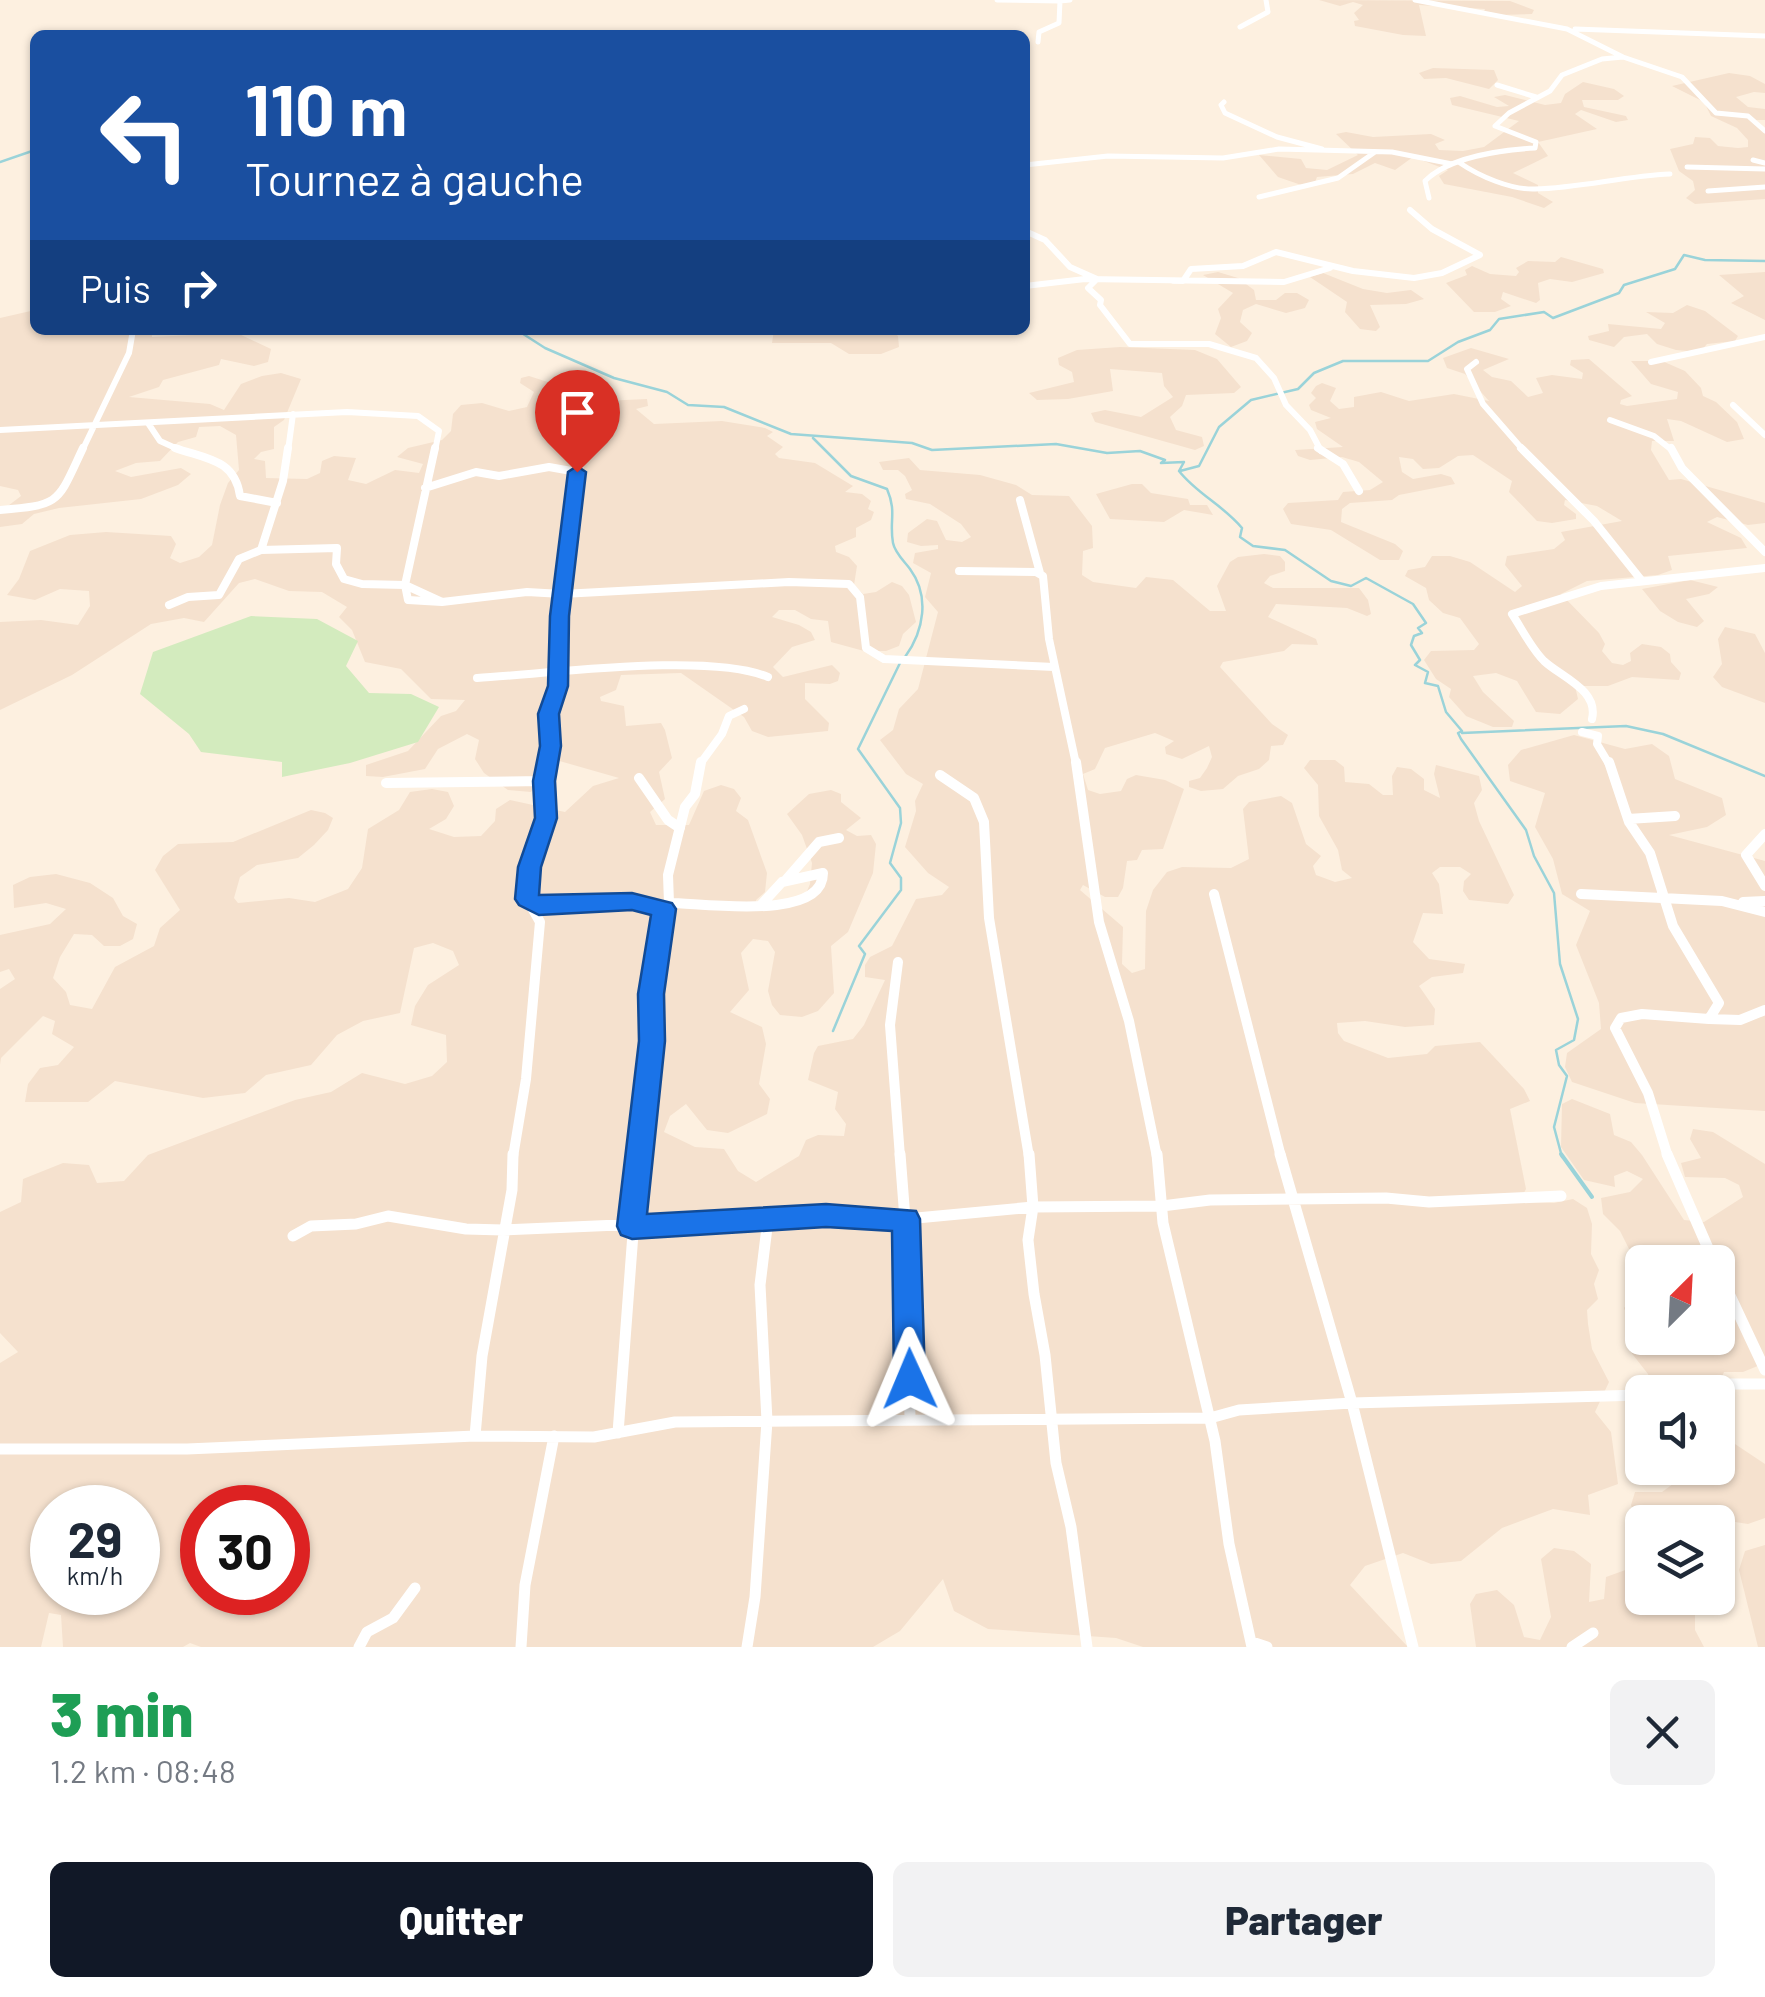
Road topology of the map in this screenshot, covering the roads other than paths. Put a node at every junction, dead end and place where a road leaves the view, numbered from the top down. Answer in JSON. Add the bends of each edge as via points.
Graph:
{"nodes":[{"id":1,"x":997,"y":0,"type":"edge"},
{"id":2,"x":1070,"y":0,"type":"edge"},
{"id":3,"x":1266,"y":0,"type":"edge"},
{"id":4,"x":1414,"y":0,"type":"edge"},
{"id":5,"x":1060,"y":1,"type":"edge"},
{"id":6,"x":1240,"y":27,"type":"dead end"},
{"id":7,"x":1567,"y":29,"type":"junction"},
{"id":8,"x":1765,"y":36,"type":"edge"},
{"id":9,"x":1038,"y":42,"type":"dead end"},
{"id":10,"x":1623,"y":57,"type":"junction"},
{"id":11,"x":1497,"y":86,"type":"dead end"},
{"id":12,"x":1536,"y":98,"type":"junction"},
{"id":13,"x":1224,"y":102,"type":"dead end"},
{"id":14,"x":1764,"y":129,"type":"edge"},
{"id":15,"x":1329,"y":152,"type":"junction"},
{"id":16,"x":1374,"y":152,"type":"junction"},
{"id":17,"x":1753,"y":160,"type":"dead end"},
{"id":18,"x":1456,"y":163,"type":"junction"},
{"id":19,"x":1030,"y":164,"type":"edge"},
{"id":20,"x":1765,"y":166,"type":"edge"},
{"id":21,"x":1687,"y":167,"type":"dead end"},
{"id":22,"x":1670,"y":174,"type":"dead end"},
{"id":23,"x":1765,"y":186,"type":"edge"},
{"id":24,"x":1708,"y":191,"type":"dead end"},
{"id":25,"x":1259,"y":197,"type":"dead end"},
{"id":26,"x":1429,"y":198,"type":"dead end"},
{"id":27,"x":1410,"y":210,"type":"dead end"},
{"id":28,"x":1030,"y":232,"type":"edge"},
{"id":29,"x":1330,"y":268,"type":"junction"},
{"id":30,"x":1097,"y":279,"type":"junction"},
{"id":31,"x":1173,"y":281,"type":"junction"},
{"id":32,"x":1030,"y":286,"type":"edge"},
{"id":33,"x":134,"y":335,"type":"edge"},
{"id":34,"x":1765,"y":338,"type":"edge"},
{"id":35,"x":1476,"y":362,"type":"dead end"},
{"id":36,"x":1651,"y":362,"type":"dead end"},
{"id":37,"x":1733,"y":405,"type":"dead end"},
{"id":38,"x":295,"y":412,"type":"junction"},
{"id":39,"x":589,"y":414,"type":"dead end"},
{"id":40,"x":1610,"y":420,"type":"dead end"},
{"id":41,"x":148,"y":423,"type":"junction"},
{"id":42,"x":94,"y":426,"type":"junction"},
{"id":43,"x":0,"y":430,"type":"edge"},
{"id":44,"x":1765,"y":434,"type":"edge"},
{"id":45,"x":577,"y":472,"type":"junction"},
{"id":46,"x":425,"y":488,"type":"junction"},
{"id":47,"x":1360,"y":491,"type":"dead end"},
{"id":48,"x":1020,"y":500,"type":"dead end"},
{"id":49,"x":277,"y":502,"type":"junction"},
{"id":50,"x":0,"y":510,"type":"edge"},
{"id":51,"x":260,"y":550,"type":"junction"},
{"id":52,"x":1765,"y":552,"type":"edge"},
{"id":53,"x":1765,"y":568,"type":"edge"},
{"id":54,"x":959,"y":571,"type":"dead end"},
{"id":55,"x":1040,"y":574,"type":"junction"},
{"id":56,"x":1642,"y":582,"type":"junction"},
{"id":57,"x":405,"y":585,"type":"junction"},
{"id":58,"x":562,"y":594,"type":"junction"},
{"id":59,"x":169,"y":605,"type":"dead end"},
{"id":60,"x":1054,"y":667,"type":"junction"},
{"id":61,"x":558,"y":674,"type":"junction"},
{"id":62,"x":768,"y":677,"type":"dead end"},
{"id":63,"x":477,"y":678,"type":"dead end"},
{"id":64,"x":744,"y":709,"type":"dead end"},
{"id":65,"x":1592,"y":719,"type":"dead end"},
{"id":66,"x":1582,"y":732,"type":"dead end"},
{"id":67,"x":940,"y":775,"type":"dead end"},
{"id":68,"x":639,"y":778,"type":"dead end"},
{"id":69,"x":544,"y":781,"type":"junction"},
{"id":70,"x":386,"y":782,"type":"dead end"},
{"id":71,"x":1675,"y":816,"type":"dead end"},
{"id":72,"x":1628,"y":820,"type":"junction"},
{"id":73,"x":680,"y":828,"type":"junction"},
{"id":74,"x":1765,"y":834,"type":"edge"},
{"id":75,"x":838,"y":838,"type":"dead end"},
{"id":76,"x":784,"y":881,"type":"junction"},
{"id":77,"x":1765,"y":886,"type":"edge"},
{"id":78,"x":1214,"y":894,"type":"dead end"},
{"id":79,"x":1581,"y":894,"type":"dead end"},
{"id":80,"x":527,"y":899,"type":"junction"},
{"id":81,"x":1665,"y":901,"type":"junction"},
{"id":82,"x":1728,"y":902,"type":"junction"},
{"id":83,"x":1765,"y":902,"type":"edge"},
{"id":84,"x":761,"y":905,"type":"junction"},
{"id":85,"x":666,"y":906,"type":"junction"},
{"id":86,"x":1765,"y":912,"type":"edge"},
{"id":87,"x":898,"y":962,"type":"dead end"},
{"id":88,"x":1765,"y":1010,"type":"edge"},
{"id":89,"x":1709,"y":1019,"type":"junction"},
{"id":90,"x":1560,"y":1196,"type":"dead end"},
{"id":91,"x":1292,"y":1199,"type":"junction"},
{"id":92,"x":1033,"y":1206,"type":"junction"},
{"id":93,"x":1162,"y":1206,"type":"junction"},
{"id":94,"x":768,"y":1219,"type":"junction"},
{"id":95,"x":906,"y":1219,"type":"junction"},
{"id":96,"x":632,"y":1226,"type":"junction"},
{"id":97,"x":503,"y":1230,"type":"junction"},
{"id":98,"x":293,"y":1236,"type":"dead end"},
{"id":99,"x":1706,"y":1245,"type":"edge"},
{"id":100,"x":1735,"y":1306,"type":"edge"},
{"id":101,"x":1765,"y":1370,"type":"edge"},
{"id":102,"x":1735,"y":1384,"type":"edge"},
{"id":103,"x":1765,"y":1384,"type":"edge"},
{"id":104,"x":1625,"y":1396,"type":"edge"},
{"id":105,"x":1352,"y":1404,"type":"junction"},
{"id":106,"x":1050,"y":1417,"type":"junction"},
{"id":107,"x":910,"y":1418,"type":"junction"},
{"id":108,"x":1210,"y":1418,"type":"junction"},
{"id":109,"x":767,"y":1421,"type":"junction"},
{"id":110,"x":618,"y":1433,"type":"junction"},
{"id":111,"x":475,"y":1436,"type":"junction"},
{"id":112,"x":554,"y":1436,"type":"junction"},
{"id":113,"x":0,"y":1449,"type":"edge"},
{"id":114,"x":415,"y":1588,"type":"dead end"},
{"id":115,"x":1593,"y":1633,"type":"dead end"},
{"id":116,"x":1252,"y":1644,"type":"edge"},
{"id":117,"x":359,"y":1647,"type":"edge"},
{"id":118,"x":521,"y":1647,"type":"edge"},
{"id":119,"x":747,"y":1647,"type":"edge"},
{"id":120,"x":1087,"y":1647,"type":"edge"},
{"id":121,"x":1267,"y":1647,"type":"edge"},
{"id":122,"x":1412,"y":1647,"type":"edge"},
{"id":123,"x":1572,"y":1647,"type":"edge"}],
"edges":[{"from":1,"to":5,"type":"street"},
{"from":2,"to":5,"type":"street"},
{"from":3,"to":6,"type":"street","via":[[1268,12]]},
{"from":4,"to":7,"type":"street"},
{"from":5,"to":9,"type":"street","via":[[1059,23],[1040,32]]},
{"from":7,"to":8,"type":"street"},
{"from":7,"to":10,"type":"street"},
{"from":10,"to":12,"type":"street","via":[[1581,66]]},
{"from":10,"to":14,"type":"street","via":[[1682,78],[1716,112],[1748,116]]},
{"from":11,"to":12,"type":"street"},
{"from":12,"to":18,"type":"street","via":[[1495,126],[1536,142],[1536,148],[1497,148]]},
{"from":13,"to":15,"type":"street","via":[[1225,113]]},
{"from":15,"to":16,"type":"street"},
{"from":15,"to":19,"type":"street"},
{"from":16,"to":18,"type":"street"},
{"from":16,"to":25,"type":"street","via":[[1352,171]]},
{"from":17,"to":20,"type":"street"},
{"from":18,"to":22,"type":"street","via":[[1531,190]]},
{"from":18,"to":26,"type":"street","via":[[1428,176]]},
{"from":20,"to":21,"type":"street"},
{"from":23,"to":24,"type":"street"},
{"from":27,"to":29,"type":"street","via":[[1480,254],[1433,276]]},
{"from":28,"to":30,"type":"street","via":[[1050,240],[1065,264]]},
{"from":29,"to":31,"type":"street","via":[[1284,282]]},
{"from":29,"to":31,"type":"street","via":[[1276,252],[1242,266],[1191,269],[1184,280]]},
{"from":30,"to":31,"type":"street"},
{"from":30,"to":32,"type":"street"},
{"from":30,"to":47,"type":"street","via":[[1088,288],[1130,344],[1208,344],[1256,358],[1318,449],[1344,464]]},
{"from":33,"to":42,"type":"street"},
{"from":34,"to":36,"type":"street"},
{"from":35,"to":56,"type":"street","via":[[1467,380],[1486,409],[1597,524]]},
{"from":37,"to":44,"type":"street"},
{"from":38,"to":41,"type":"street"},
{"from":38,"to":46,"type":"street","via":[[418,416],[430,422],[439,432]]},
{"from":38,"to":49,"type":"street"},
{"from":39,"to":45,"type":"street","via":[[576,441],[584,458]]},
{"from":40,"to":52,"type":"street","via":[[1675,450],[1682,468]]},
{"from":41,"to":42,"type":"street"},
{"from":41,"to":49,"type":"street","via":[[162,443],[229,468],[240,496]]},
{"from":42,"to":43,"type":"street"},
{"from":42,"to":50,"type":"street","via":[[56,502]]},
{"from":45,"to":46,"type":"street","via":[[476,472]]},
{"from":45,"to":58,"type":"street"},
{"from":46,"to":57,"type":"street"},
{"from":48,"to":55,"type":"street"},
{"from":49,"to":51,"type":"street"},
{"from":51,"to":57,"type":"street","via":[[336,548],[344,579]]},
{"from":51,"to":59,"type":"street","via":[[239,559],[219,595]]},
{"from":53,"to":56,"type":"street"},
{"from":54,"to":55,"type":"street"},
{"from":55,"to":60,"type":"street"},
{"from":56,"to":65,"type":"street","via":[[1601,586],[1512,614],[1542,659],[1585,691]]},
{"from":57,"to":58,"type":"street","via":[[408,600],[442,602]]},
{"from":58,"to":60,"type":"street","via":[[849,584],[860,597],[866,648],[884,659]]},
{"from":58,"to":61,"type":"street"},
{"from":60,"to":93,"type":"street","via":[[1099,922],[1129,1021]]},
{"from":61,"to":62,"type":"street","via":[[678,666],[747,668]]},
{"from":61,"to":63,"type":"street"},
{"from":61,"to":69,"type":"street"},
{"from":64,"to":73,"type":"street","via":[[728,716],[701,759]]},
{"from":66,"to":72,"type":"street","via":[[1598,736]]},
{"from":67,"to":92,"type":"street","via":[[974,798],[982,818],[993,883],[989,918]]},
{"from":68,"to":73,"type":"street"},
{"from":69,"to":70,"type":"street"},
{"from":69,"to":80,"type":"street","via":[[546,818]]},
{"from":71,"to":72,"type":"street"},
{"from":72,"to":81,"type":"street","via":[[1650,853]]},
{"from":73,"to":85,"type":"street"},
{"from":74,"to":77,"type":"street","via":[[1746,855]]},
{"from":75,"to":76,"type":"street","via":[[819,842]]},
{"from":76,"to":84,"type":"street"},
{"from":76,"to":84,"type":"street","via":[[823,873],[813,896]]},
{"from":78,"to":91,"type":"street"},
{"from":79,"to":81,"type":"street"},
{"from":80,"to":85,"type":"street","via":[[539,906]]},
{"from":80,"to":97,"type":"street","via":[[540,922]]},
{"from":81,"to":82,"type":"street"},
{"from":81,"to":89,"type":"street","via":[[1720,1004]]},
{"from":82,"to":83,"type":"street"},
{"from":82,"to":86,"type":"street"},
{"from":84,"to":85,"type":"street"},
{"from":85,"to":96,"type":"street","via":[[651,994]]},
{"from":87,"to":95,"type":"street","via":[[890,990]]},
{"from":88,"to":89,"type":"street","via":[[1740,1020]]},
{"from":89,"to":99,"type":"street","via":[[1642,1014],[1621,1018],[1615,1028],[1648,1093]]},
{"from":90,"to":91,"type":"street"},
{"from":91,"to":93,"type":"street"},
{"from":91,"to":105,"type":"street"},
{"from":92,"to":93,"type":"street"},
{"from":92,"to":95,"type":"street"},
{"from":92,"to":106,"type":"street","via":[[1028,1240]]},
{"from":93,"to":108,"type":"street"},
{"from":94,"to":95,"type":"street"},
{"from":94,"to":96,"type":"street"},
{"from":94,"to":109,"type":"street","via":[[760,1285]]},
{"from":95,"to":107,"type":"street"},
{"from":96,"to":97,"type":"street"},
{"from":96,"to":110,"type":"street"},
{"from":97,"to":98,"type":"street","via":[[388,1216],[310,1226]]},
{"from":97,"to":111,"type":"street"},
{"from":100,"to":101,"type":"street"},
{"from":102,"to":103,"type":"street"},
{"from":104,"to":105,"type":"street"},
{"from":105,"to":108,"type":"street","via":[[1240,1410]]},
{"from":105,"to":122,"type":"street"},
{"from":106,"to":107,"type":"street"},
{"from":106,"to":108,"type":"street"},
{"from":106,"to":120,"type":"street"},
{"from":107,"to":109,"type":"street"},
{"from":108,"to":116,"type":"street"},
{"from":109,"to":110,"type":"street","via":[[675,1422]]},
{"from":109,"to":119,"type":"street"},
{"from":110,"to":112,"type":"street"},
{"from":111,"to":112,"type":"street"},
{"from":111,"to":113,"type":"street","via":[[187,1449]]},
{"from":112,"to":118,"type":"street","via":[[525,1585]]},
{"from":114,"to":117,"type":"street","via":[[394,1618],[367,1632]]},
{"from":115,"to":123,"type":"street"},
{"from":116,"to":121,"type":"street"}]}
